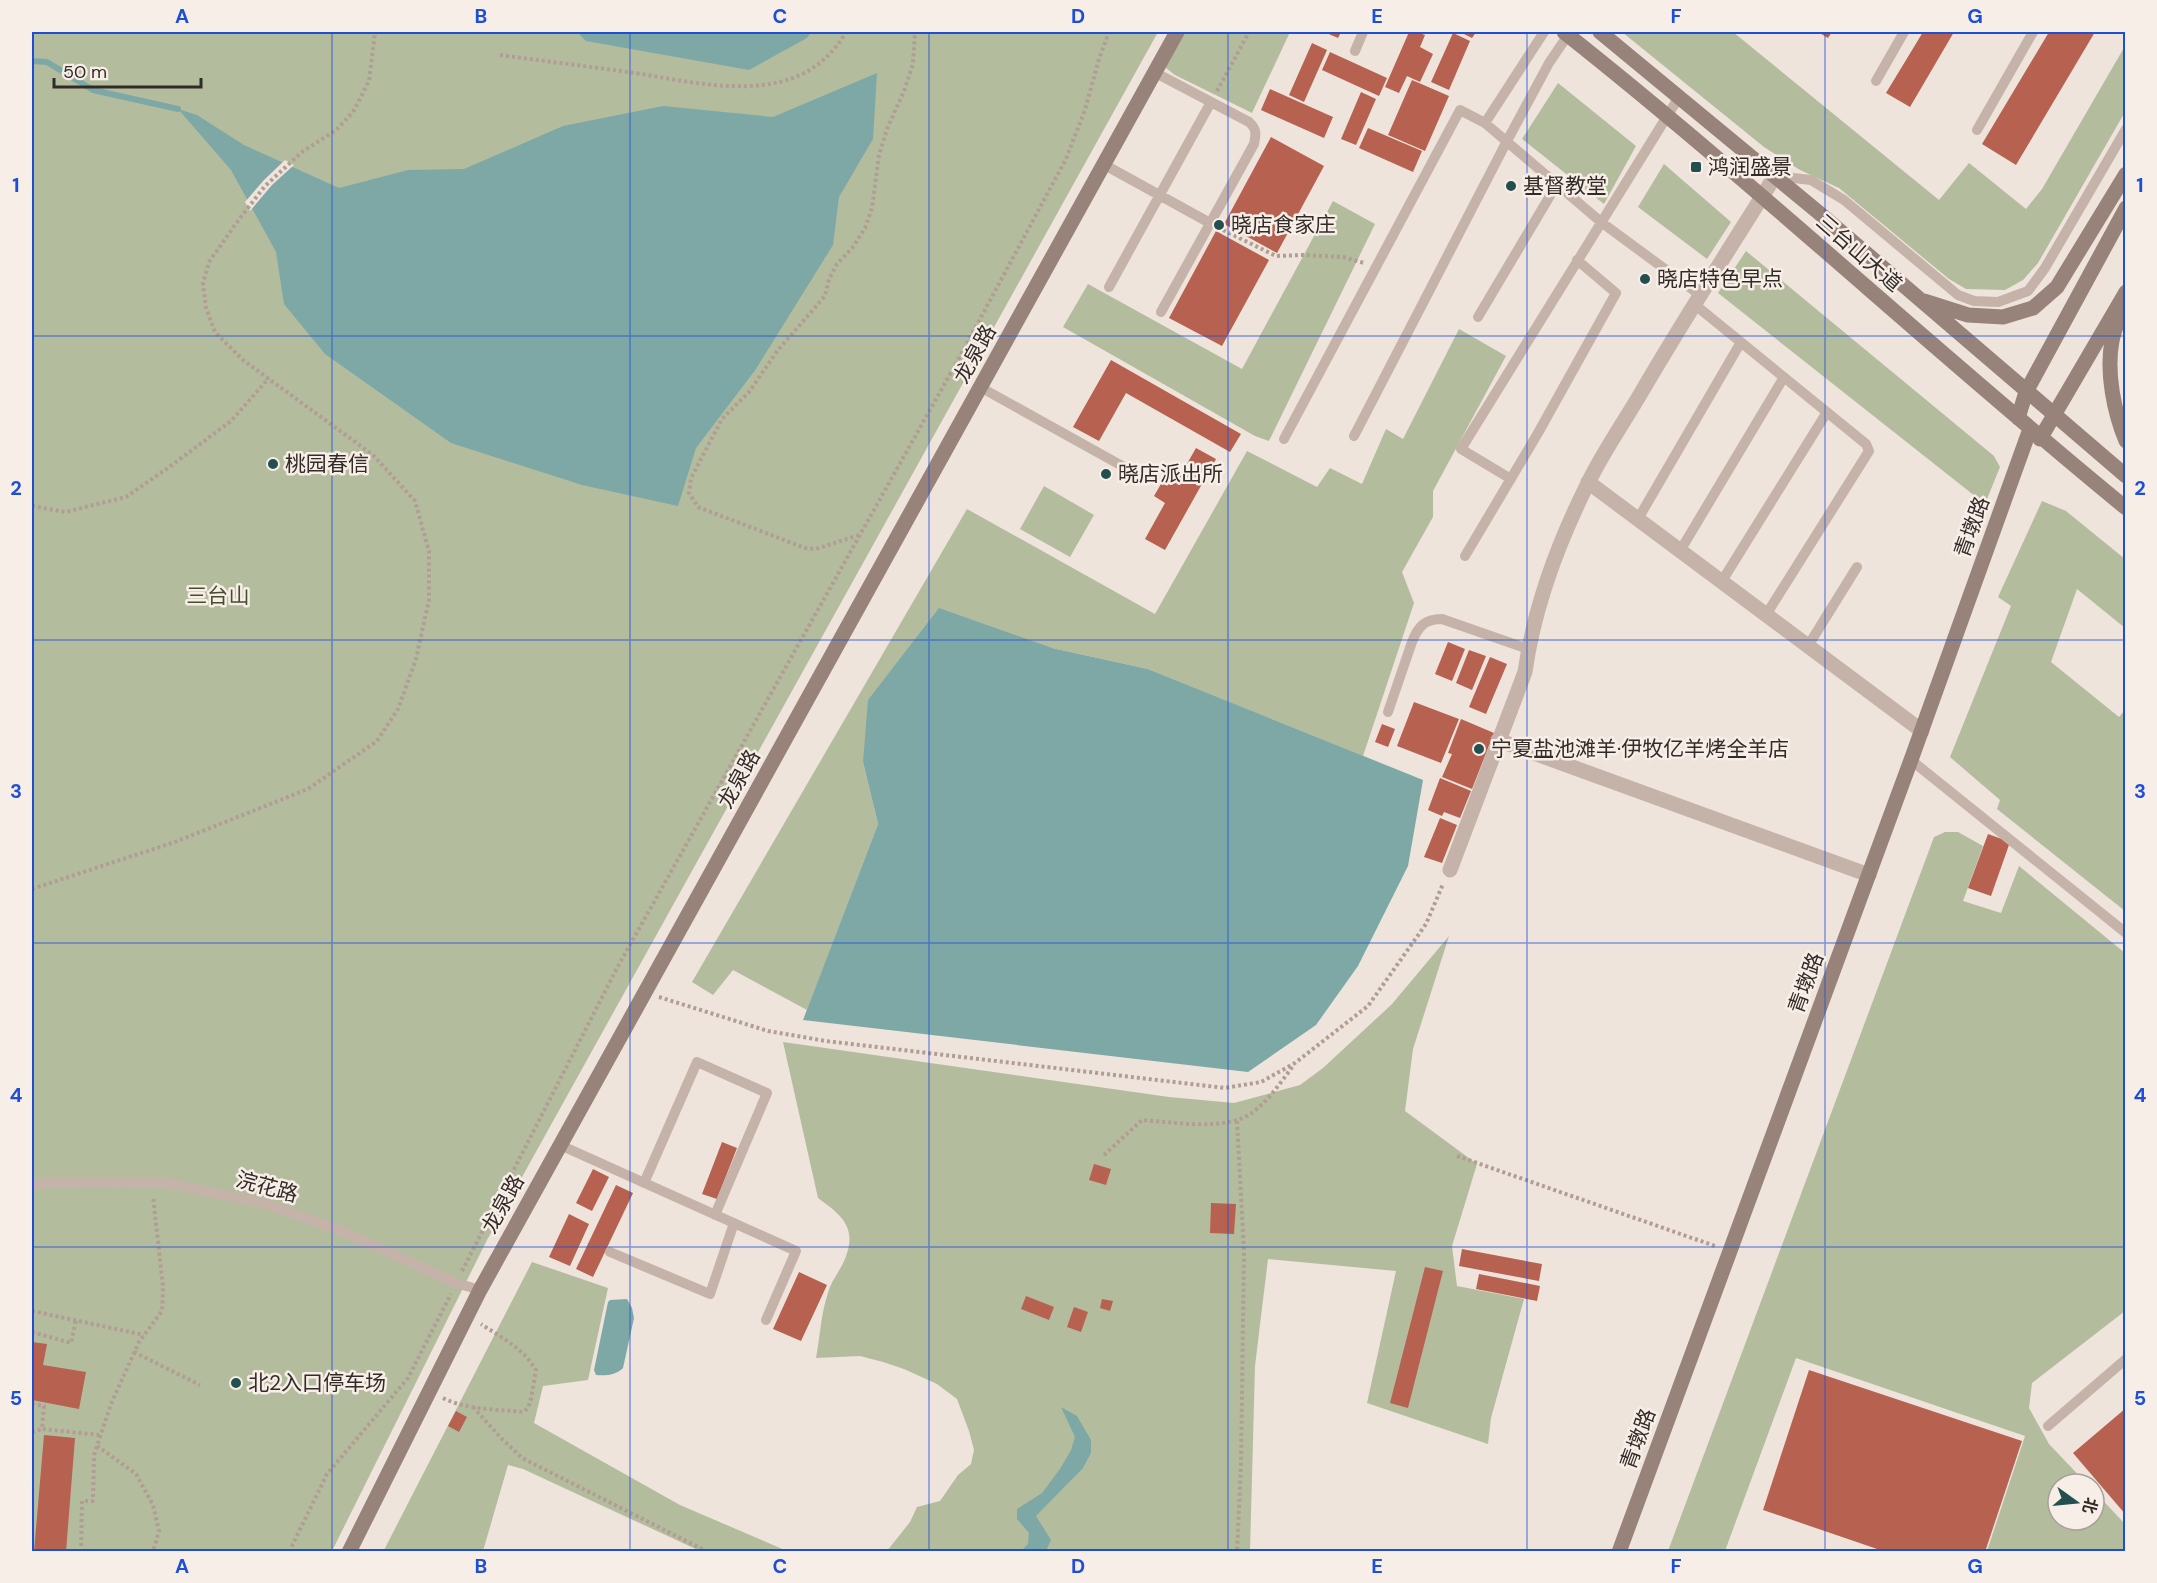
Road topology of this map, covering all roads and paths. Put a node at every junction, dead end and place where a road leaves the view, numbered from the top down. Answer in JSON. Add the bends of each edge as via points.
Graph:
{"nodes":[{"id":1,"x":375,"y":32,"type":"edge"},
{"id":2,"x":846,"y":32,"type":"edge"},
{"id":3,"x":915,"y":32,"type":"edge"},
{"id":4,"x":1109,"y":32,"type":"edge"},
{"id":5,"x":1177,"y":32,"type":"edge"},
{"id":6,"x":1249,"y":32,"type":"edge"},
{"id":7,"x":1363,"y":32,"type":"edge"},
{"id":8,"x":1544,"y":32,"type":"edge"},
{"id":9,"x":1600,"y":32,"type":"edge"},
{"id":10,"x":1904,"y":32,"type":"edge"},
{"id":11,"x":2033,"y":32,"type":"edge"},
{"id":12,"x":1568,"y":33,"type":"edge"},
{"id":13,"x":1355,"y":51,"type":"dead end"},
{"id":14,"x":500,"y":55,"type":"dead end"},
{"id":15,"x":1154,"y":72,"type":"junction"},
{"id":16,"x":1875,"y":81,"type":"dead end"},
{"id":17,"x":1679,"y":97,"type":"junction"},
{"id":18,"x":1211,"y":102,"type":"junction"},
{"id":19,"x":1667,"y":115,"type":"junction"},
{"id":20,"x":1485,"y":123,"type":"junction"},
{"id":21,"x":2126,"y":129,"type":"edge"},
{"id":22,"x":1977,"y":130,"type":"dead end"},
{"id":23,"x":1507,"y":141,"type":"junction"},
{"id":24,"x":1103,"y":164,"type":"junction"},
{"id":25,"x":2126,"y":174,"type":"edge"},
{"id":26,"x":1775,"y":176,"type":"junction"},
{"id":27,"x":1557,"y":184,"type":"junction"},
{"id":28,"x":1160,"y":195,"type":"junction"},
{"id":29,"x":1762,"y":197,"type":"junction"},
{"id":30,"x":2126,"y":208,"type":"edge"},
{"id":31,"x":1601,"y":222,"type":"junction"},
{"id":32,"x":1210,"y":223,"type":"junction"},
{"id":33,"x":1577,"y":260,"type":"junction"},
{"id":34,"x":1375,"y":269,"type":"junction"},
{"id":35,"x":1109,"y":287,"type":"dead end"},
{"id":36,"x":2126,"y":292,"type":"edge"},
{"id":37,"x":1918,"y":298,"type":"junction"},
{"id":38,"x":1697,"y":299,"type":"junction"},
{"id":39,"x":2126,"y":300,"type":"edge"},
{"id":40,"x":1161,"y":312,"type":"dead end"},
{"id":41,"x":1478,"y":317,"type":"dead end"},
{"id":42,"x":1741,"y":342,"type":"junction"},
{"id":43,"x":1784,"y":377,"type":"junction"},
{"id":44,"x":269,"y":378,"type":"junction"},
{"id":45,"x":980,"y":387,"type":"junction"},
{"id":46,"x":2026,"y":392,"type":"junction"},
{"id":47,"x":1827,"y":412,"type":"junction"},
{"id":48,"x":2054,"y":415,"type":"junction"},
{"id":49,"x":2018,"y":418,"type":"junction"},
{"id":50,"x":2035,"y":434,"type":"junction"},
{"id":51,"x":1354,"y":436,"type":"dead end"},
{"id":52,"x":1284,"y":439,"type":"dead end"},
{"id":53,"x":2126,"y":441,"type":"edge"},
{"id":54,"x":2126,"y":476,"type":"edge"},
{"id":55,"x":1142,"y":477,"type":"dead end"},
{"id":56,"x":1511,"y":479,"type":"junction"},
{"id":57,"x":1588,"y":482,"type":"junction"},
{"id":58,"x":32,"y":506,"type":"edge"},
{"id":59,"x":2126,"y":508,"type":"edge"},
{"id":60,"x":1638,"y":519,"type":"junction"},
{"id":61,"x":860,"y":535,"type":"junction"},
{"id":62,"x":1680,"y":550,"type":"junction"},
{"id":63,"x":1465,"y":556,"type":"dead end"},
{"id":64,"x":1857,"y":567,"type":"dead end"},
{"id":65,"x":1722,"y":581,"type":"junction"},
{"id":66,"x":1766,"y":615,"type":"junction"},
{"id":67,"x":1808,"y":646,"type":"junction"},
{"id":68,"x":1528,"y":649,"type":"junction"},
{"id":69,"x":1388,"y":712,"type":"dead end"},
{"id":70,"x":1922,"y":731,"type":"junction"},
{"id":71,"x":1498,"y":740,"type":"junction"},
{"id":72,"x":1911,"y":760,"type":"junction"},
{"id":73,"x":1450,"y":870,"type":"joint"},
{"id":74,"x":1869,"y":875,"type":"junction"},
{"id":75,"x":32,"y":889,"type":"edge"},
{"id":76,"x":2126,"y":933,"type":"edge"},
{"id":77,"x":645,"y":992,"type":"junction"},
{"id":78,"x":1295,"y":1063,"type":"junction"},
{"id":79,"x":1237,"y":1121,"type":"junction"},
{"id":80,"x":560,"y":1145,"type":"junction"},
{"id":81,"x":1104,"y":1155,"type":"dead end"},
{"id":82,"x":1457,"y":1156,"type":"dead end"},
{"id":83,"x":152,"y":1183,"type":"junction"},
{"id":84,"x":644,"y":1183,"type":"junction"},
{"id":85,"x":32,"y":1185,"type":"edge"},
{"id":86,"x":715,"y":1215,"type":"junction"},
{"id":87,"x":734,"y":1223,"type":"junction"},
{"id":88,"x":1730,"y":1251,"type":"junction"},
{"id":89,"x":610,"y":1252,"type":"dead end"},
{"id":90,"x":456,"y":1283,"type":"junction"},
{"id":91,"x":480,"y":1290,"type":"junction"},
{"id":92,"x":32,"y":1311,"type":"edge"},
{"id":93,"x":467,"y":1314,"type":"junction"},
{"id":94,"x":76,"y":1320,"type":"junction"},
{"id":95,"x":766,"y":1320,"type":"dead end"},
{"id":96,"x":32,"y":1332,"type":"edge"},
{"id":97,"x":144,"y":1335,"type":"junction"},
{"id":98,"x":134,"y":1352,"type":"junction"},
{"id":99,"x":2126,"y":1359,"type":"edge"},
{"id":100,"x":200,"y":1385,"type":"dead end"},
{"id":101,"x":428,"y":1392,"type":"junction"},
{"id":102,"x":32,"y":1404,"type":"edge"},
{"id":103,"x":473,"y":1407,"type":"junction"},
{"id":104,"x":2048,"y":1426,"type":"dead end"},
{"id":105,"x":42,"y":1429,"type":"junction"},
{"id":106,"x":32,"y":1432,"type":"edge"},
{"id":107,"x":100,"y":1435,"type":"junction"},
{"id":108,"x":97,"y":1446,"type":"junction"},
{"id":109,"x":81,"y":1551,"type":"edge"},
{"id":110,"x":153,"y":1551,"type":"edge"},
{"id":111,"x":289,"y":1551,"type":"edge"},
{"id":112,"x":349,"y":1551,"type":"edge"},
{"id":113,"x":708,"y":1551,"type":"edge"},
{"id":114,"x":1237,"y":1551,"type":"edge"},
{"id":115,"x":1619,"y":1551,"type":"edge"}],
"edges":[{"from":1,"to":44,"type":"path","via":[[369,81],[353,112],[265,186],[209,262],[203,283],[206,309],[215,332],[243,360]]},
{"from":2,"to":14,"type":"path","via":[[812,70],[777,83],[750,87],[702,84]]},
{"from":3,"to":61,"type":"path","via":[[913,64],[879,155],[872,208],[865,228],[837,264],[825,296],[778,350],[749,392],[722,419],[691,478],[689,493],[698,507],[806,548],[816,549]]},
{"from":4,"to":61,"type":"path","via":[[1066,159]]},
{"from":5,"to":15,"type":"main road","name":"龙泉路"},
{"from":6,"to":18,"type":"path"},
{"from":7,"to":13,"type":"lane"},
{"from":8,"to":20,"type":"lane"},
{"from":9,"to":17,"type":"main road","name":"三台山大道"},
{"from":10,"to":16,"type":"lane"},
{"from":11,"to":22,"type":"lane"},
{"from":12,"to":19,"type":"main road","name":"三台山大道"},
{"from":12,"to":23,"type":"lane"},
{"from":15,"to":18,"type":"lane"},
{"from":15,"to":24,"type":"main road","name":"龙泉路"},
{"from":17,"to":19,"type":"lane"},
{"from":17,"to":26,"type":"main road","name":"三台山大道"},
{"from":18,"to":28,"type":"lane"},
{"from":18,"to":32,"type":"lane","via":[[1249,122],[1256,135]]},
{"from":19,"to":29,"type":"main road","name":"三台山大道"},
{"from":19,"to":31,"type":"lane"},
{"from":20,"to":23,"type":"lane"},
{"from":20,"to":34,"type":"lane","via":[[1460,110]]},
{"from":21,"to":26,"type":"lane","via":[[2028,291],[1998,302],[1974,301],[1958,295],[1844,200],[1810,180]]},
{"from":23,"to":27,"type":"lane"},
{"from":23,"to":51,"type":"lane"},
{"from":24,"to":28,"type":"lane"},
{"from":24,"to":45,"type":"main road","name":"龙泉路"},
{"from":25,"to":37,"type":"main road","via":[[2056,287],[2033,308],[2003,317],[1968,315]]},
{"from":26,"to":29,"type":"street"},
{"from":26,"to":37,"type":"main road","name":"三台山大道"},
{"from":27,"to":31,"type":"lane"},
{"from":27,"to":41,"type":"lane"},
{"from":28,"to":32,"type":"lane"},
{"from":28,"to":35,"type":"lane"},
{"from":29,"to":38,"type":"street"},
{"from":29,"to":49,"type":"main road","name":"三台山大道"},
{"from":30,"to":46,"type":"main road"},
{"from":31,"to":33,"type":"lane"},
{"from":31,"to":38,"type":"lane"},
{"from":32,"to":34,"type":"path","via":[[1270,255],[1343,257]]},
{"from":32,"to":40,"type":"lane"},
{"from":33,"to":56,"type":"lane","via":[[1616,293]]},
{"from":33,"to":56,"type":"lane","via":[[1461,449]]},
{"from":34,"to":52,"type":"lane"},
{"from":36,"to":48,"type":"main road","name":"青墩路"},
{"from":37,"to":46,"type":"main road","name":"三台山大道"},
{"from":38,"to":42,"type":"lane"},
{"from":38,"to":57,"type":"street"},
{"from":39,"to":53,"type":"main road","via":[[2112,340],[2110,368]]},
{"from":42,"to":43,"type":"lane"},
{"from":42,"to":60,"type":"lane"},
{"from":43,"to":47,"type":"lane"},
{"from":43,"to":62,"type":"lane"},
{"from":44,"to":58,"type":"path","via":[[231,421],[126,497],[65,512]]},
{"from":44,"to":75,"type":"path","via":[[373,455],[416,501],[429,551],[429,600],[416,659],[398,708],[377,741],[308,789],[175,842]]},
{"from":45,"to":55,"type":"lane"},
{"from":45,"to":77,"type":"main road","name":"龙泉路"},
{"from":46,"to":48,"type":"main road","name":"三台山大道"},
{"from":46,"to":49,"type":"main road"},
{"from":47,"to":65,"type":"lane"},
{"from":47,"to":66,"type":"lane","via":[[1866,444],[1869,451]]},
{"from":48,"to":50,"type":"main road","name":"青墩路"},
{"from":48,"to":54,"type":"main road","name":"三台山大道"},
{"from":49,"to":50,"type":"main road","name":"三台山大道"},
{"from":50,"to":59,"type":"main road","name":"三台山大道"},
{"from":50,"to":70,"type":"main road","name":"青墩路"},
{"from":56,"to":63,"type":"lane"},
{"from":57,"to":60,"type":"street"},
{"from":57,"to":68,"type":"street","via":[[1557,554]]},
{"from":60,"to":62,"type":"street"},
{"from":61,"to":90,"type":"path","via":[[617,968]]},
{"from":62,"to":65,"type":"street"},
{"from":64,"to":67,"type":"lane"},
{"from":65,"to":66,"type":"street"},
{"from":66,"to":67,"type":"street"},
{"from":67,"to":70,"type":"street"},
{"from":68,"to":69,"type":"lane","via":[[1442,619],[1424,622],[1412,642]]},
{"from":68,"to":71,"type":"street","via":[[1525,672]]},
{"from":70,"to":72,"type":"main road","name":"青墩路"},
{"from":71,"to":73,"type":"street"},
{"from":71,"to":74,"type":"street"},
{"from":72,"to":74,"type":"main road","name":"青墩路"},
{"from":72,"to":76,"type":"lane"},
{"from":73,"to":78,"type":"path","via":[[1426,924],[1368,1006]]},
{"from":74,"to":88,"type":"main road","name":"青墩路"},
{"from":77,"to":78,"type":"path","via":[[768,1030],[826,1041],[1225,1089],[1261,1082]]},
{"from":77,"to":80,"type":"main road","name":"龙泉路"},
{"from":78,"to":79,"type":"path","via":[[1274,1092]]},
{"from":79,"to":81,"type":"path","via":[[1217,1124],[1142,1120]]},
{"from":79,"to":114,"type":"path","via":[[1244,1252]]},
{"from":80,"to":84,"type":"lane"},
{"from":80,"to":91,"type":"main road","name":"龙泉路"},
{"from":82,"to":88,"type":"path"},
{"from":83,"to":85,"type":"lane","name":"浣花路"},
{"from":83,"to":90,"type":"lane","name":"浣花路","via":[[264,1203],[339,1230]]},
{"from":83,"to":97,"type":"path","via":[[162,1311]]},
{"from":84,"to":86,"type":"lane"},
{"from":84,"to":86,"type":"lane","via":[[697,1062],[767,1093]]},
{"from":86,"to":87,"type":"lane"},
{"from":87,"to":89,"type":"lane","via":[[710,1294]]},
{"from":87,"to":95,"type":"lane","via":[[796,1251]]},
{"from":88,"to":115,"type":"main road","name":"青墩路"},
{"from":90,"to":91,"type":"lane","name":"浣花路"},
{"from":90,"to":111,"type":"path","via":[[408,1378],[327,1474]]},
{"from":91,"to":93,"type":"main road","name":"龙泉路"},
{"from":92,"to":94,"type":"path"},
{"from":93,"to":101,"type":"main road","name":"龙泉路"},
{"from":93,"to":103,"type":"path","via":[[520,1350],[536,1370],[531,1399],[523,1412]]},
{"from":94,"to":96,"type":"path","via":[[71,1343]]},
{"from":94,"to":97,"type":"path"},
{"from":97,"to":98,"type":"path"},
{"from":98,"to":100,"type":"path"},
{"from":98,"to":107,"type":"path"},
{"from":99,"to":104,"type":"lane"},
{"from":101,"to":103,"type":"path","via":[[453,1404]]},
{"from":101,"to":112,"type":"main road","name":"龙泉路"},
{"from":102,"to":105,"type":"path","via":[[44,1406]]},
{"from":103,"to":113,"type":"path","via":[[522,1458]]},
{"from":105,"to":106,"type":"path"},
{"from":105,"to":107,"type":"path"},
{"from":107,"to":108,"type":"path"},
{"from":108,"to":109,"type":"path","via":[[93,1501],[82,1501]]},
{"from":108,"to":110,"type":"path","via":[[136,1474],[153,1505],[159,1531]]}]}
